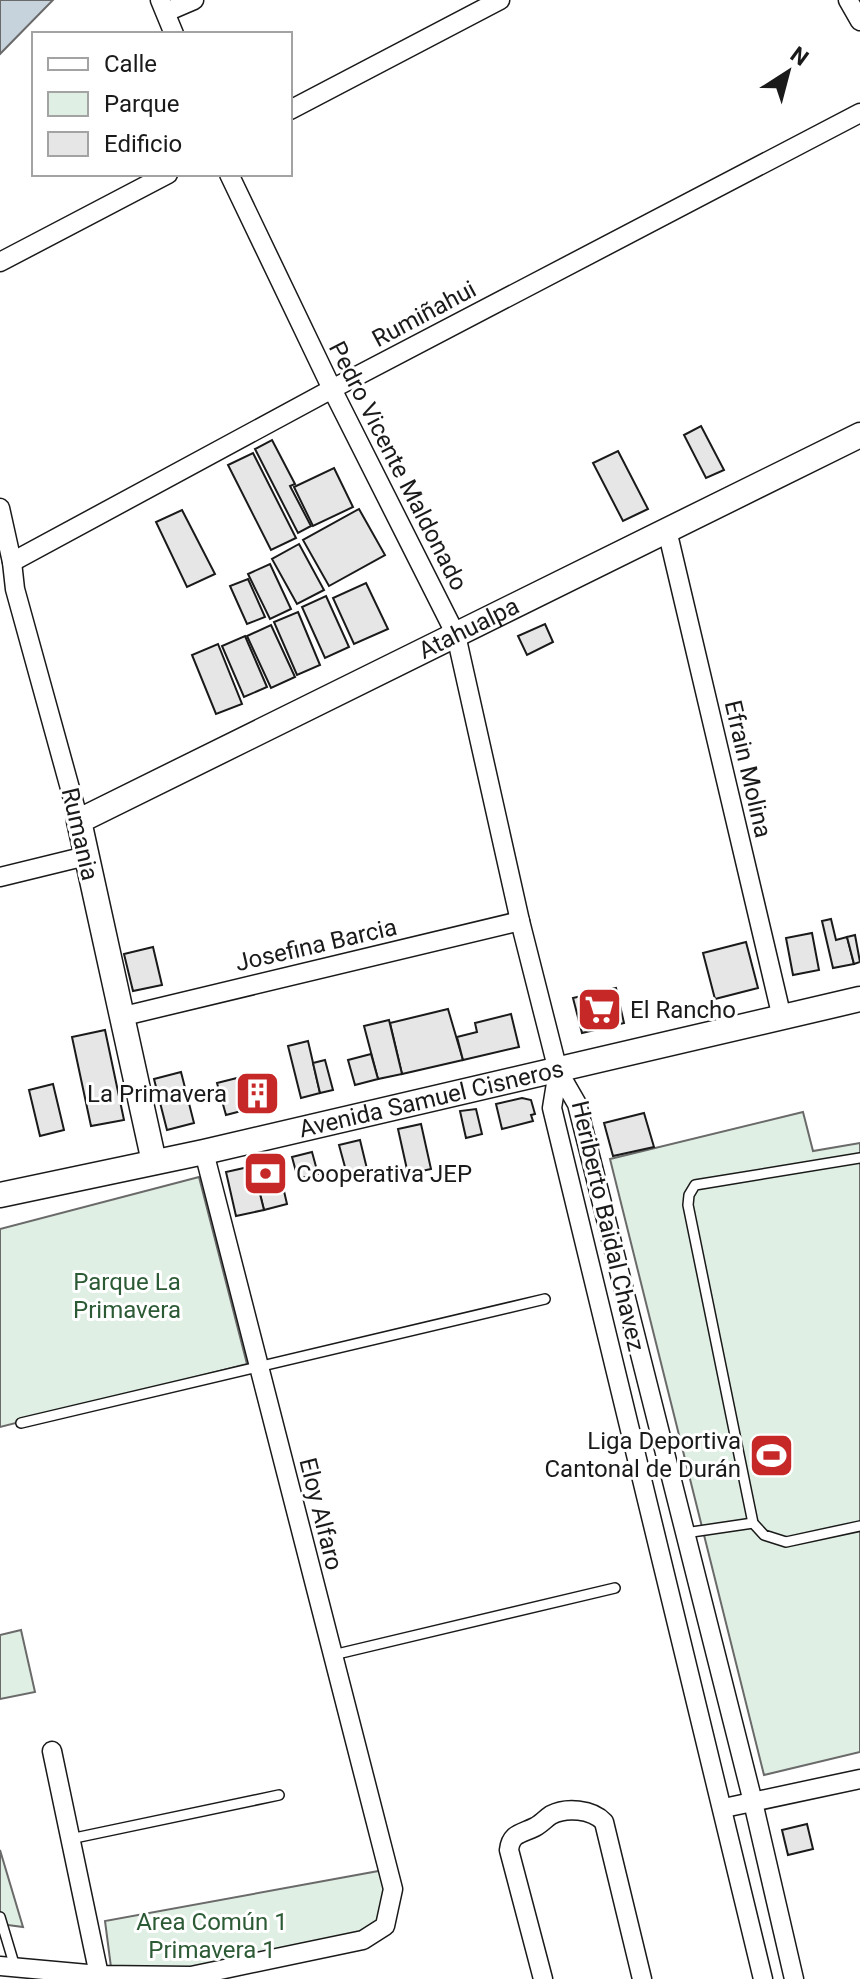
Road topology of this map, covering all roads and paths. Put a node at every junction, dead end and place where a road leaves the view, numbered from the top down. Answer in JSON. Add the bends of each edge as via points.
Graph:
{"nodes":[{"id":1,"x":194,"y":0,"type":"edge"},
{"id":2,"x":500,"y":0,"type":"edge"},
{"id":3,"x":848,"y":0,"type":"edge"},
{"id":4,"x":163,"y":6,"type":"edge"},
{"id":5,"x":860,"y":21,"type":"edge"},
{"id":6,"x":173,"y":32,"type":"edge"},
{"id":7,"x":292,"y":109,"type":"edge"},
{"id":8,"x":860,"y":113,"type":"edge"},
{"id":9,"x":164,"y":176,"type":"edge"},
{"id":10,"x":230,"y":176,"type":"edge"},
{"id":11,"x":0,"y":262,"type":"edge"},
{"id":12,"x":332,"y":389,"type":"junction"},
{"id":13,"x":860,"y":435,"type":"edge"},
{"id":14,"x":0,"y":508,"type":"edge"},
{"id":15,"x":667,"y":530,"type":"junction"},
{"id":16,"x":12,"y":562,"type":"junction"},
{"id":17,"x":7,"y":590,"type":"edge"},
{"id":18,"x":456,"y":635,"type":"junction"},
{"id":19,"x":79,"y":821,"type":"junction"},
{"id":20,"x":86,"y":856,"type":"junction"},
{"id":21,"x":0,"y":877,"type":"edge"},
{"id":22,"x":520,"y":921,"type":"junction"},
{"id":23,"x":860,"y":999,"type":"edge"},
{"id":24,"x":124,"y":1016,"type":"junction"},
{"id":25,"x":782,"y":1018,"type":"junction"},
{"id":26,"x":558,"y":1071,"type":"junction"},
{"id":27,"x":204,"y":1152,"type":"junction"},
{"id":28,"x":860,"y":1158,"type":"edge"},
{"id":29,"x":154,"y":1162,"type":"junction"},
{"id":30,"x":0,"y":1195,"type":"edge"},
{"id":31,"x":545,"y":1299,"type":"dead end"},
{"id":32,"x":259,"y":1368,"type":"junction"},
{"id":33,"x":21,"y":1423,"type":"dead end"},
{"id":34,"x":753,"y":1523,"type":"junction"},
{"id":35,"x":860,"y":1526,"type":"edge"},
{"id":36,"x":685,"y":1533,"type":"junction"},
{"id":37,"x":615,"y":1588,"type":"dead end"},
{"id":38,"x":333,"y":1655,"type":"junction"},
{"id":39,"x":52,"y":1751,"type":"dead end"},
{"id":40,"x":860,"y":1779,"type":"edge"},
{"id":41,"x":279,"y":1795,"type":"dead end"},
{"id":42,"x":753,"y":1802,"type":"junction"},
{"id":43,"x":724,"y":1808,"type":"junction"},
{"id":44,"x":70,"y":1839,"type":"junction"},
{"id":45,"x":0,"y":1917,"type":"edge"},
{"id":46,"x":8,"y":1967,"type":"edge"},
{"id":47,"x":44,"y":1975,"type":"edge"},
{"id":48,"x":99,"y":1975,"type":"junction"},
{"id":49,"x":543,"y":1979,"type":"edge"},
{"id":50,"x":642,"y":1979,"type":"edge"},
{"id":51,"x":763,"y":1979,"type":"edge"},
{"id":52,"x":794,"y":1979,"type":"edge"}],
"edges":[{"from":1,"to":4,"type":"street"},
{"from":2,"to":7,"type":"street"},
{"from":3,"to":5,"type":"street"},
{"from":4,"to":6,"type":"street"},
{"from":8,"to":12,"type":"street","name":"Rumiñahui"},
{"from":9,"to":11,"type":"street"},
{"from":10,"to":12,"type":"street","name":"Pedro Vicente Maldonado"},
{"from":12,"to":16,"type":"street","name":"Rumiñahui"},
{"from":12,"to":18,"type":"street","name":"Pedro Vicente Maldonado"},
{"from":13,"to":15,"type":"street","name":"Atahualpa"},
{"from":14,"to":16,"type":"street","name":"Rumania"},
{"from":15,"to":18,"type":"street","name":"Atahualpa"},
{"from":15,"to":25,"type":"street","name":"Efrain Molina"},
{"from":16,"to":17,"type":"street","name":"Rumania"},
{"from":17,"to":19,"type":"street","name":"Rumania"},
{"from":18,"to":19,"type":"street","name":"Atahualpa"},
{"from":18,"to":22,"type":"street","name":"Pedro Vicente Maldonado"},
{"from":19,"to":20,"type":"street","name":"Rumania"},
{"from":20,"to":21,"type":"street"},
{"from":20,"to":24,"type":"street","name":"Rumania"},
{"from":22,"to":24,"type":"street","name":"Josefina Barcia"},
{"from":22,"to":26,"type":"street","name":"Pedro Vicente Maldonado"},
{"from":23,"to":25,"type":"street","name":"Avenida Samuel Cisneros"},
{"from":24,"to":29,"type":"street","name":"Rumania"},
{"from":25,"to":26,"type":"street","name":"Avenida Samuel Cisneros"},
{"from":26,"to":27,"type":"street","name":"Avenida Samuel Cisneros"},
{"from":26,"to":36,"type":"street","name":"Heriberto Baidal Chavez","via":[[577,1104]]},
{"from":26,"to":43,"type":"street","name":"Heriberto Baidal Chavez","via":[[552,1108]]},
{"from":27,"to":29,"type":"street","name":"Avenida Samuel Cisneros"},
{"from":27,"to":32,"type":"street","name":"Eloy Alfaro"},
{"from":28,"to":34,"type":"lane","via":[[695,1185],[689,1195]]},
{"from":29,"to":30,"type":"street","name":"Avenida Samuel Cisneros"},
{"from":31,"to":32,"type":"lane"},
{"from":32,"to":33,"type":"lane"},
{"from":32,"to":38,"type":"street","name":"Eloy Alfaro"},
{"from":34,"to":35,"type":"lane","via":[[764,1535],[786,1542]]},
{"from":34,"to":36,"type":"lane"},
{"from":36,"to":42,"type":"street","name":"Heriberto Baidal Chavez"},
{"from":37,"to":38,"type":"lane"},
{"from":38,"to":48,"type":"street","name":"Eloy Alfaro","via":[[393,1889],[385,1926],[363,1940],[191,1976]]},
{"from":39,"to":44,"type":"street"},
{"from":40,"to":42,"type":"street"},
{"from":41,"to":44,"type":"lane"},
{"from":42,"to":43,"type":"street"},
{"from":42,"to":52,"type":"street","name":"Heriberto Baidal Chavez"},
{"from":43,"to":51,"type":"street","name":"Heriberto Baidal Chavez"},
{"from":44,"to":48,"type":"street"},
{"from":45,"to":46,"type":"lane"},
{"from":46,"to":47,"type":"street"},
{"from":47,"to":48,"type":"street"},
{"from":49,"to":50,"type":"street","via":[[510,1843],[519,1832],[551,1815],[588,1811],[604,1822]]}]}
